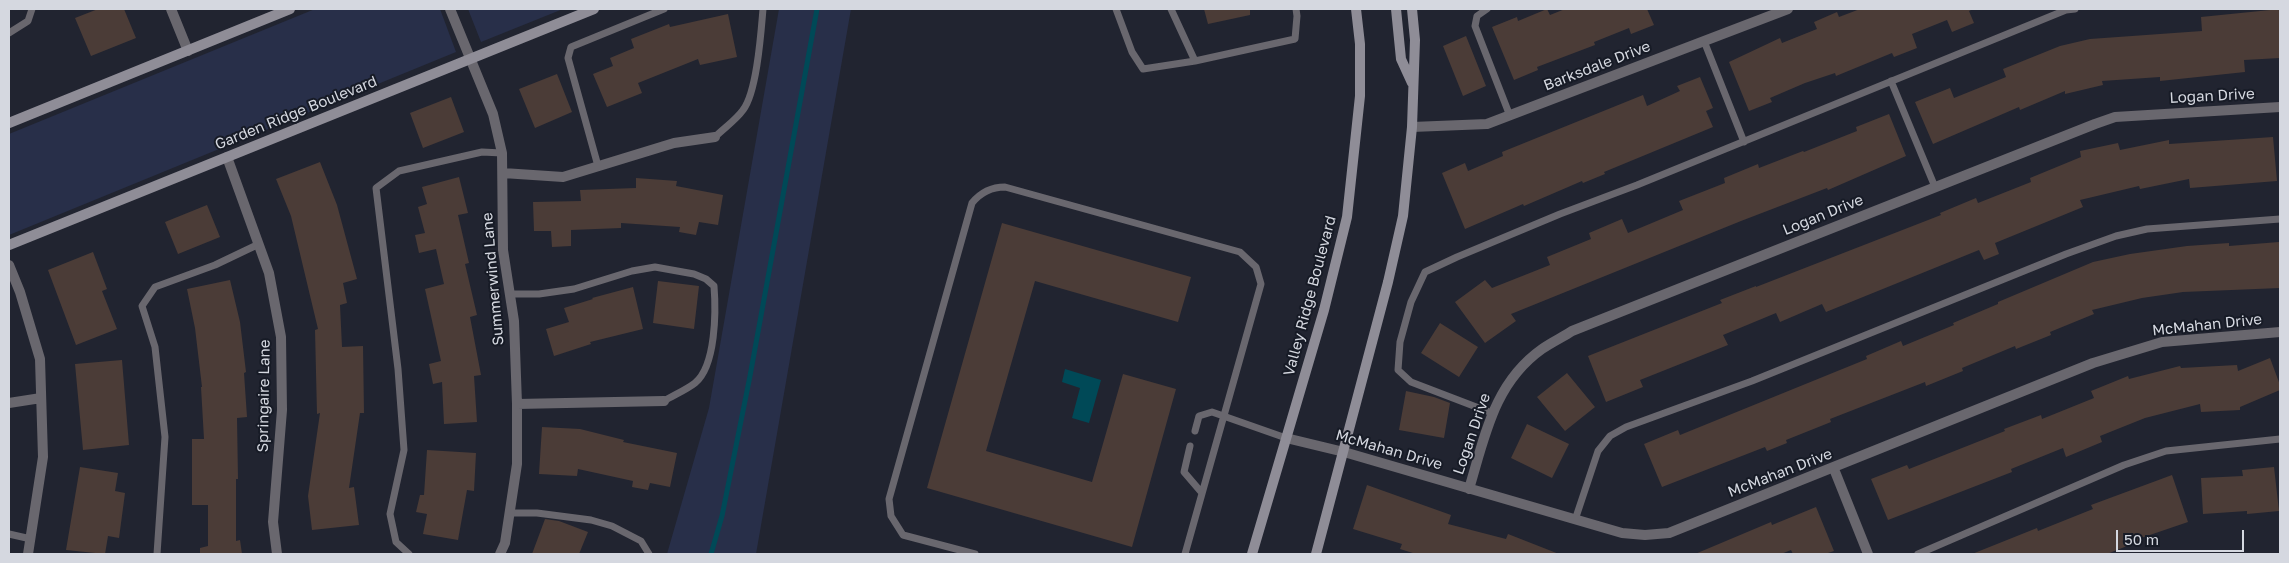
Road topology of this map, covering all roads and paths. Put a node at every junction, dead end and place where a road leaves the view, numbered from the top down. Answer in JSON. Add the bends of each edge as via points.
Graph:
{"nodes":[{"id":1,"x":32,"y":9,"type":"edge"},
{"id":2,"x":172,"y":9,"type":"edge"},
{"id":3,"x":290,"y":9,"type":"edge"},
{"id":4,"x":450,"y":9,"type":"edge"},
{"id":5,"x":594,"y":9,"type":"edge"},
{"id":6,"x":664,"y":9,"type":"edge"},
{"id":7,"x":763,"y":9,"type":"edge"},
{"id":8,"x":1116,"y":9,"type":"edge"},
{"id":9,"x":1171,"y":9,"type":"edge"},
{"id":10,"x":1296,"y":9,"type":"edge"},
{"id":11,"x":1356,"y":9,"type":"edge"},
{"id":12,"x":1396,"y":9,"type":"edge"},
{"id":13,"x":1412,"y":9,"type":"edge"},
{"id":14,"x":1487,"y":9,"type":"edge"},
{"id":15,"x":1788,"y":9,"type":"edge"},
{"id":16,"x":2075,"y":9,"type":"edge"},
{"id":17,"x":9,"y":33,"type":"edge"},
{"id":18,"x":1704,"y":41,"type":"junction"},
{"id":19,"x":188,"y":50,"type":"junction"},
{"id":20,"x":470,"y":59,"type":"junction"},
{"id":21,"x":1195,"y":60,"type":"junction"},
{"id":22,"x":1891,"y":81,"type":"junction"},
{"id":23,"x":1414,"y":86,"type":"junction"},
{"id":24,"x":2280,"y":107,"type":"edge"},
{"id":25,"x":1510,"y":116,"type":"junction"},
{"id":26,"x":9,"y":123,"type":"edge"},
{"id":27,"x":1412,"y":128,"type":"junction"},
{"id":28,"x":715,"y":137,"type":"joint"},
{"id":29,"x":1744,"y":142,"type":"junction"},
{"id":30,"x":502,"y":153,"type":"junction"},
{"id":31,"x":227,"y":157,"type":"junction"},
{"id":32,"x":598,"y":166,"type":"junction"},
{"id":33,"x":503,"y":173,"type":"junction"},
{"id":34,"x":1935,"y":187,"type":"junction"},
{"id":35,"x":2280,"y":219,"type":"edge"},
{"id":36,"x":258,"y":244,"type":"junction"},
{"id":37,"x":9,"y":245,"type":"edge"},
{"id":38,"x":9,"y":264,"type":"edge"},
{"id":39,"x":510,"y":294,"type":"junction"},
{"id":40,"x":2280,"y":332,"type":"edge"},
{"id":41,"x":41,"y":398,"type":"junction"},
{"id":42,"x":664,"y":401,"type":"joint"},
{"id":43,"x":9,"y":403,"type":"edge"},
{"id":44,"x":517,"y":404,"type":"junction"},
{"id":45,"x":1492,"y":413,"type":"junction"},
{"id":46,"x":1224,"y":415,"type":"junction"},
{"id":47,"x":1195,"y":431,"type":"dead end"},
{"id":48,"x":1286,"y":438,"type":"junction"},
{"id":49,"x":2280,"y":439,"type":"edge"},
{"id":50,"x":1190,"y":446,"type":"dead end"},
{"id":51,"x":1344,"y":452,"type":"junction"},
{"id":52,"x":1834,"y":469,"type":"junction"},
{"id":53,"x":1470,"y":489,"type":"junction"},
{"id":54,"x":1202,"y":493,"type":"junction"},
{"id":55,"x":510,"y":513,"type":"junction"},
{"id":56,"x":1574,"y":520,"type":"junction"},
{"id":57,"x":9,"y":534,"type":"edge"},
{"id":58,"x":31,"y":539,"type":"junction"},
{"id":59,"x":28,"y":554,"type":"edge"},
{"id":60,"x":157,"y":554,"type":"edge"},
{"id":61,"x":277,"y":554,"type":"edge"},
{"id":62,"x":409,"y":554,"type":"edge"},
{"id":63,"x":500,"y":554,"type":"edge"},
{"id":64,"x":649,"y":554,"type":"edge"},
{"id":65,"x":975,"y":554,"type":"edge"},
{"id":66,"x":1185,"y":554,"type":"edge"},
{"id":67,"x":1252,"y":554,"type":"edge"},
{"id":68,"x":1316,"y":554,"type":"edge"},
{"id":69,"x":1868,"y":554,"type":"edge"},
{"id":70,"x":1918,"y":554,"type":"edge"}],
"edges":[{"from":1,"to":17,"type":"lane","via":[[28,21]]},
{"from":2,"to":19,"type":"street"},
{"from":3,"to":19,"type":"main road"},
{"from":4,"to":20,"type":"street","name":"Summerwind Lane"},
{"from":5,"to":20,"type":"main road","name":"Garden Ridge Boulevard"},
{"from":6,"to":32,"type":"lane","via":[[571,47],[568,58]]},
{"from":7,"to":28,"type":"lane","via":[[752,89],[744,110]]},
{"from":8,"to":21,"type":"lane","via":[[1132,52],[1143,70]]},
{"from":9,"to":21,"type":"lane"},
{"from":10,"to":21,"type":"lane","via":[[1295,39]]},
{"from":11,"to":48,"type":"main road","name":"Valley Ridge Boulevard","via":[[1360,96],[1347,217]]},
{"from":12,"to":23,"type":"main road","via":[[1401,59]]},
{"from":13,"to":23,"type":"main road"},
{"from":14,"to":25,"type":"lane","via":[[1477,16],[1475,26]]},
{"from":15,"to":18,"type":"street","name":"Barksdale Drive"},
{"from":16,"to":22,"type":"lane"},
{"from":18,"to":25,"type":"street","name":"Barksdale Drive"},
{"from":18,"to":29,"type":"lane"},
{"from":19,"to":26,"type":"main road"},
{"from":20,"to":30,"type":"street","name":"Summerwind Lane","via":[[492,114]]},
{"from":20,"to":31,"type":"main road","name":"Garden Ridge Boulevard"},
{"from":22,"to":29,"type":"lane"},
{"from":22,"to":34,"type":"lane"},
{"from":23,"to":27,"type":"main road"},
{"from":24,"to":34,"type":"street","name":"Logan Drive","via":[[2116,118]]},
{"from":25,"to":27,"type":"street","name":"Barksdale Drive","via":[[1487,124]]},
{"from":27,"to":51,"type":"main road","via":[[1403,216]]},
{"from":28,"to":32,"type":"street","via":[[674,143]]},
{"from":29,"to":45,"type":"lane","via":[[1560,214],[1425,272],[1400,342],[1398,370],[1411,382]]},
{"from":30,"to":33,"type":"street","name":"Summerwind Lane"},
{"from":30,"to":62,"type":"lane","via":[[482,152],[398,171],[376,188],[398,369],[404,450],[390,514],[396,542]]},
{"from":31,"to":36,"type":"street","name":"Springaire Lane"},
{"from":31,"to":37,"type":"main road","name":"Garden Ridge Boulevard"},
{"from":32,"to":33,"type":"street","via":[[563,178]]},
{"from":33,"to":39,"type":"street","name":"Summerwind Lane","via":[[503,250]]},
{"from":34,"to":45,"type":"street","name":"Logan Drive","via":[[1572,332],[1542,349],[1520,369],[1504,389]]},
{"from":35,"to":56,"type":"lane","via":[[2147,229],[2116,236],[1752,381],[1626,427],[1610,436],[1598,451]]},
{"from":36,"to":60,"type":"lane","via":[[215,265],[155,287],[142,306],[155,348],[165,437]]},
{"from":36,"to":61,"type":"street","name":"Springaire Lane","via":[[269,273],[281,338],[282,410],[273,522]]},
{"from":38,"to":41,"type":"street","via":[[40,359]]},
{"from":39,"to":42,"type":"lane","via":[[574,289],[655,267],[706,279],[714,286],[715,301],[714,330],[704,370],[696,383]]},
{"from":39,"to":44,"type":"street","name":"Summerwind Lane"},
{"from":40,"to":52,"type":"street","name":"McMahan Drive","via":[[2162,342],[2093,363]]},
{"from":41,"to":43,"type":"street"},
{"from":41,"to":58,"type":"street","via":[[43,457]]},
{"from":42,"to":44,"type":"street"},
{"from":44,"to":55,"type":"street","name":"Summerwind Lane","via":[[517,464]]},
{"from":45,"to":53,"type":"street","name":"Logan Drive"},
{"from":46,"to":47,"type":"lane","via":[[1212,412],[1199,416]]},
{"from":46,"to":48,"type":"lane"},
{"from":46,"to":54,"type":"lane"},
{"from":46,"to":65,"type":"lane","via":[[1261,284],[1252,262],[1240,252],[1005,187],[983,192],[972,203],[889,499],[891,516],[903,535]]},
{"from":48,"to":51,"type":"street","name":"McMahan Drive"},
{"from":48,"to":67,"type":"main road","name":"Valley Ridge Boulevard"},
{"from":49,"to":70,"type":"lane","via":[[2166,451],[2124,465]]},
{"from":50,"to":54,"type":"lane","via":[[1184,472]]},
{"from":51,"to":53,"type":"street","name":"McMahan Drive"},
{"from":51,"to":68,"type":"main road"},
{"from":52,"to":56,"type":"street","name":"McMahan Drive","via":[[1669,533],[1622,533]]},
{"from":52,"to":69,"type":"street"},
{"from":53,"to":56,"type":"street","name":"McMahan Drive"},
{"from":54,"to":66,"type":"lane"},
{"from":55,"to":63,"type":"street","name":"Summerwind Lane","via":[[506,543]]},
{"from":55,"to":64,"type":"lane","via":[[537,513],[612,526],[641,542]]},
{"from":57,"to":58,"type":"lane"},
{"from":58,"to":59,"type":"street"}]}
